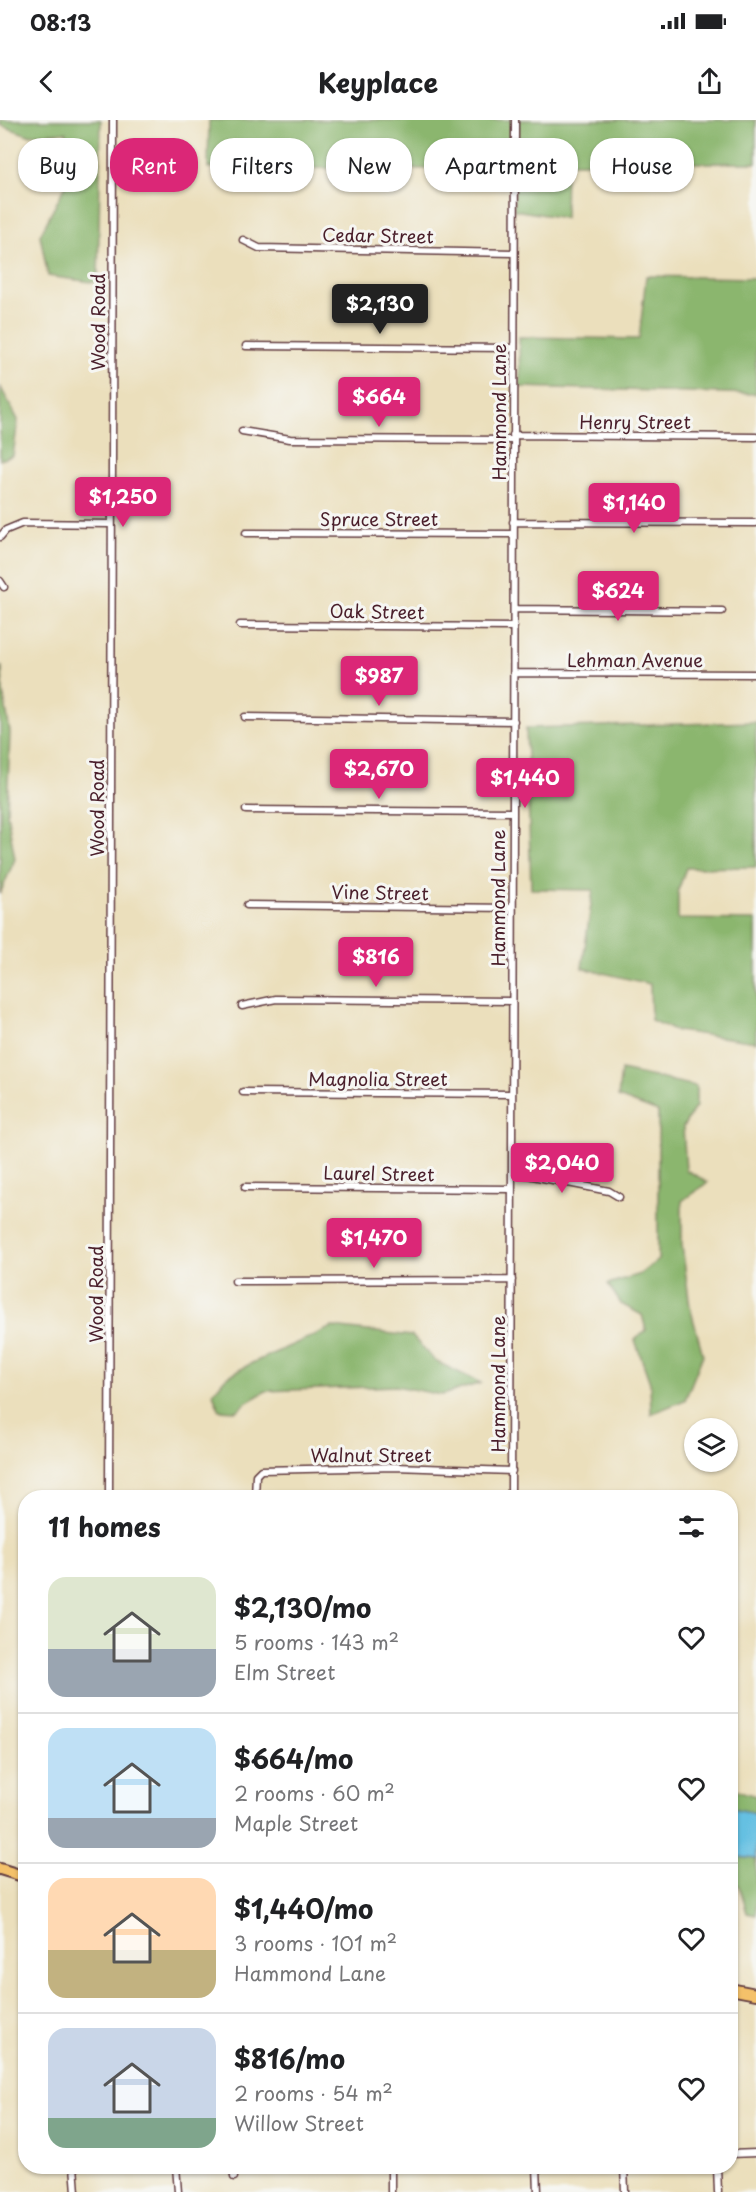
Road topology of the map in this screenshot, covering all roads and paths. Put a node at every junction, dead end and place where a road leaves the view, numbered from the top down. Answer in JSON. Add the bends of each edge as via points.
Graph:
{"nodes":[{"id":1,"x":112,"y":120,"type":"edge"},
{"id":2,"x":515,"y":120,"type":"edge"},
{"id":3,"x":243,"y":240,"type":"dead end"},
{"id":4,"x":514,"y":253,"type":"junction"},
{"id":5,"x":246,"y":346,"type":"dead end"},
{"id":6,"x":514,"y":348,"type":"junction"},
{"id":7,"x":242,"y":431,"type":"dead end"},
{"id":8,"x":756,"y":436,"type":"edge"},
{"id":9,"x":513,"y":438,"type":"junction"},
{"id":10,"x":513,"y":522,"type":"junction"},
{"id":11,"x":756,"y":523,"type":"edge"},
{"id":12,"x":111,"y":524,"type":"junction"},
{"id":13,"x":246,"y":533,"type":"dead end"},
{"id":14,"x":513,"y":534,"type":"junction"},
{"id":15,"x":0,"y":537,"type":"edge"},
{"id":16,"x":514,"y":609,"type":"junction"},
{"id":17,"x":722,"y":611,"type":"dead end"},
{"id":18,"x":240,"y":625,"type":"dead end"},
{"id":19,"x":514,"y":627,"type":"junction"},
{"id":20,"x":514,"y":673,"type":"junction"},
{"id":21,"x":756,"y":674,"type":"edge"},
{"id":22,"x":245,"y":717,"type":"dead end"},
{"id":23,"x":514,"y":721,"type":"junction"},
{"id":24,"x":246,"y":810,"type":"dead end"},
{"id":25,"x":513,"y":812,"type":"junction"},
{"id":26,"x":247,"y":905,"type":"dead end"},
{"id":27,"x":512,"y":908,"type":"junction"},
{"id":28,"x":512,"y":1001,"type":"junction"},
{"id":29,"x":242,"y":1006,"type":"dead end"},
{"id":30,"x":243,"y":1092,"type":"dead end"},
{"id":31,"x":512,"y":1094,"type":"junction"},
{"id":32,"x":512,"y":1172,"type":"junction"},
{"id":33,"x":245,"y":1187,"type":"dead end"},
{"id":34,"x":512,"y":1189,"type":"junction"},
{"id":35,"x":619,"y":1197,"type":"dead end"},
{"id":36,"x":512,"y":1280,"type":"junction"},
{"id":37,"x":235,"y":1281,"type":"dead end"},
{"id":38,"x":512,"y":1471,"type":"junction"},
{"id":39,"x":110,"y":1490,"type":"edge"},
{"id":40,"x":255,"y":1490,"type":"edge"},
{"id":41,"x":511,"y":1490,"type":"edge"},
{"id":42,"x":0,"y":1869,"type":"edge"},
{"id":43,"x":18,"y":1875,"type":"edge"},
{"id":44,"x":738,"y":1991,"type":"edge"},
{"id":45,"x":756,"y":1994,"type":"edge"},
{"id":46,"x":756,"y":2153,"type":"edge"},
{"id":47,"x":738,"y":2154,"type":"edge"},
{"id":48,"x":75,"y":2174,"type":"edge"},
{"id":49,"x":177,"y":2174,"type":"edge"},
{"id":50,"x":234,"y":2174,"type":"edge"},
{"id":51,"x":391,"y":2174,"type":"edge"},
{"id":52,"x":537,"y":2174,"type":"edge"},
{"id":53,"x":624,"y":2174,"type":"edge"},
{"id":54,"x":717,"y":2174,"type":"edge"},
{"id":55,"x":234,"y":2177,"type":"dead end"},
{"id":56,"x":76,"y":2192,"type":"edge"},
{"id":57,"x":178,"y":2192,"type":"edge"},
{"id":58,"x":391,"y":2192,"type":"edge"},
{"id":59,"x":538,"y":2192,"type":"edge"},
{"id":60,"x":625,"y":2192,"type":"edge"},
{"id":61,"x":718,"y":2192,"type":"edge"}],
"edges":[{"from":1,"to":12,"type":"street","name":"Wood Road"},
{"from":2,"to":4,"type":"street","name":"Hammond Lane"},
{"from":3,"to":4,"type":"street","name":"Cedar Street","via":[[259,248]]},
{"from":4,"to":6,"type":"street","name":"Hammond Lane"},
{"from":5,"to":6,"type":"street"},
{"from":6,"to":9,"type":"street","name":"Hammond Lane"},
{"from":7,"to":9,"type":"street","name":"Henry Street","via":[[290,439]]},
{"from":8,"to":9,"type":"street","name":"Henry Street"},
{"from":9,"to":10,"type":"street","name":"Hammond Lane"},
{"from":10,"to":11,"type":"street"},
{"from":10,"to":14,"type":"street","name":"Hammond Lane"},
{"from":12,"to":15,"type":"street","via":[[23,523]]},
{"from":12,"to":39,"type":"street","name":"Wood Road"},
{"from":13,"to":14,"type":"street","name":"Spruce Street"},
{"from":14,"to":16,"type":"street","name":"Hammond Lane"},
{"from":16,"to":17,"type":"street"},
{"from":16,"to":19,"type":"street","name":"Hammond Lane"},
{"from":18,"to":19,"type":"street","name":"Oak Street"},
{"from":19,"to":20,"type":"street","name":"Hammond Lane"},
{"from":20,"to":21,"type":"street","name":"Lehman Avenue"},
{"from":20,"to":23,"type":"street","name":"Hammond Lane"},
{"from":22,"to":23,"type":"street"},
{"from":23,"to":25,"type":"street","name":"Hammond Lane"},
{"from":24,"to":25,"type":"street"},
{"from":25,"to":27,"type":"street","name":"Hammond Lane"},
{"from":26,"to":27,"type":"street","name":"Vine Street"},
{"from":27,"to":28,"type":"street","name":"Hammond Lane"},
{"from":28,"to":29,"type":"street","via":[[276,999]]},
{"from":28,"to":31,"type":"street","name":"Hammond Lane"},
{"from":30,"to":31,"type":"street","name":"Magnolia Street"},
{"from":31,"to":32,"type":"street","name":"Hammond Lane"},
{"from":32,"to":34,"type":"street","name":"Hammond Lane"},
{"from":32,"to":35,"type":"street","via":[[609,1191]]},
{"from":33,"to":34,"type":"street","name":"Laurel Street"},
{"from":34,"to":36,"type":"street","name":"Hammond Lane"},
{"from":36,"to":37,"type":"street"},
{"from":36,"to":38,"type":"street","name":"Hammond Lane"},
{"from":38,"to":40,"type":"street","name":"Walnut Street","via":[[395,1467],[258,1470]]},
{"from":38,"to":41,"type":"street","name":"Hammond Lane"},
{"from":42,"to":43,"type":"main road"},
{"from":44,"to":45,"type":"main road"},
{"from":46,"to":47,"type":"street"},
{"from":48,"to":56,"type":"street"},
{"from":49,"to":57,"type":"street"},
{"from":50,"to":55,"type":"street"},
{"from":51,"to":58,"type":"street"},
{"from":52,"to":59,"type":"street"},
{"from":53,"to":60,"type":"street"},
{"from":54,"to":61,"type":"street"}]}
